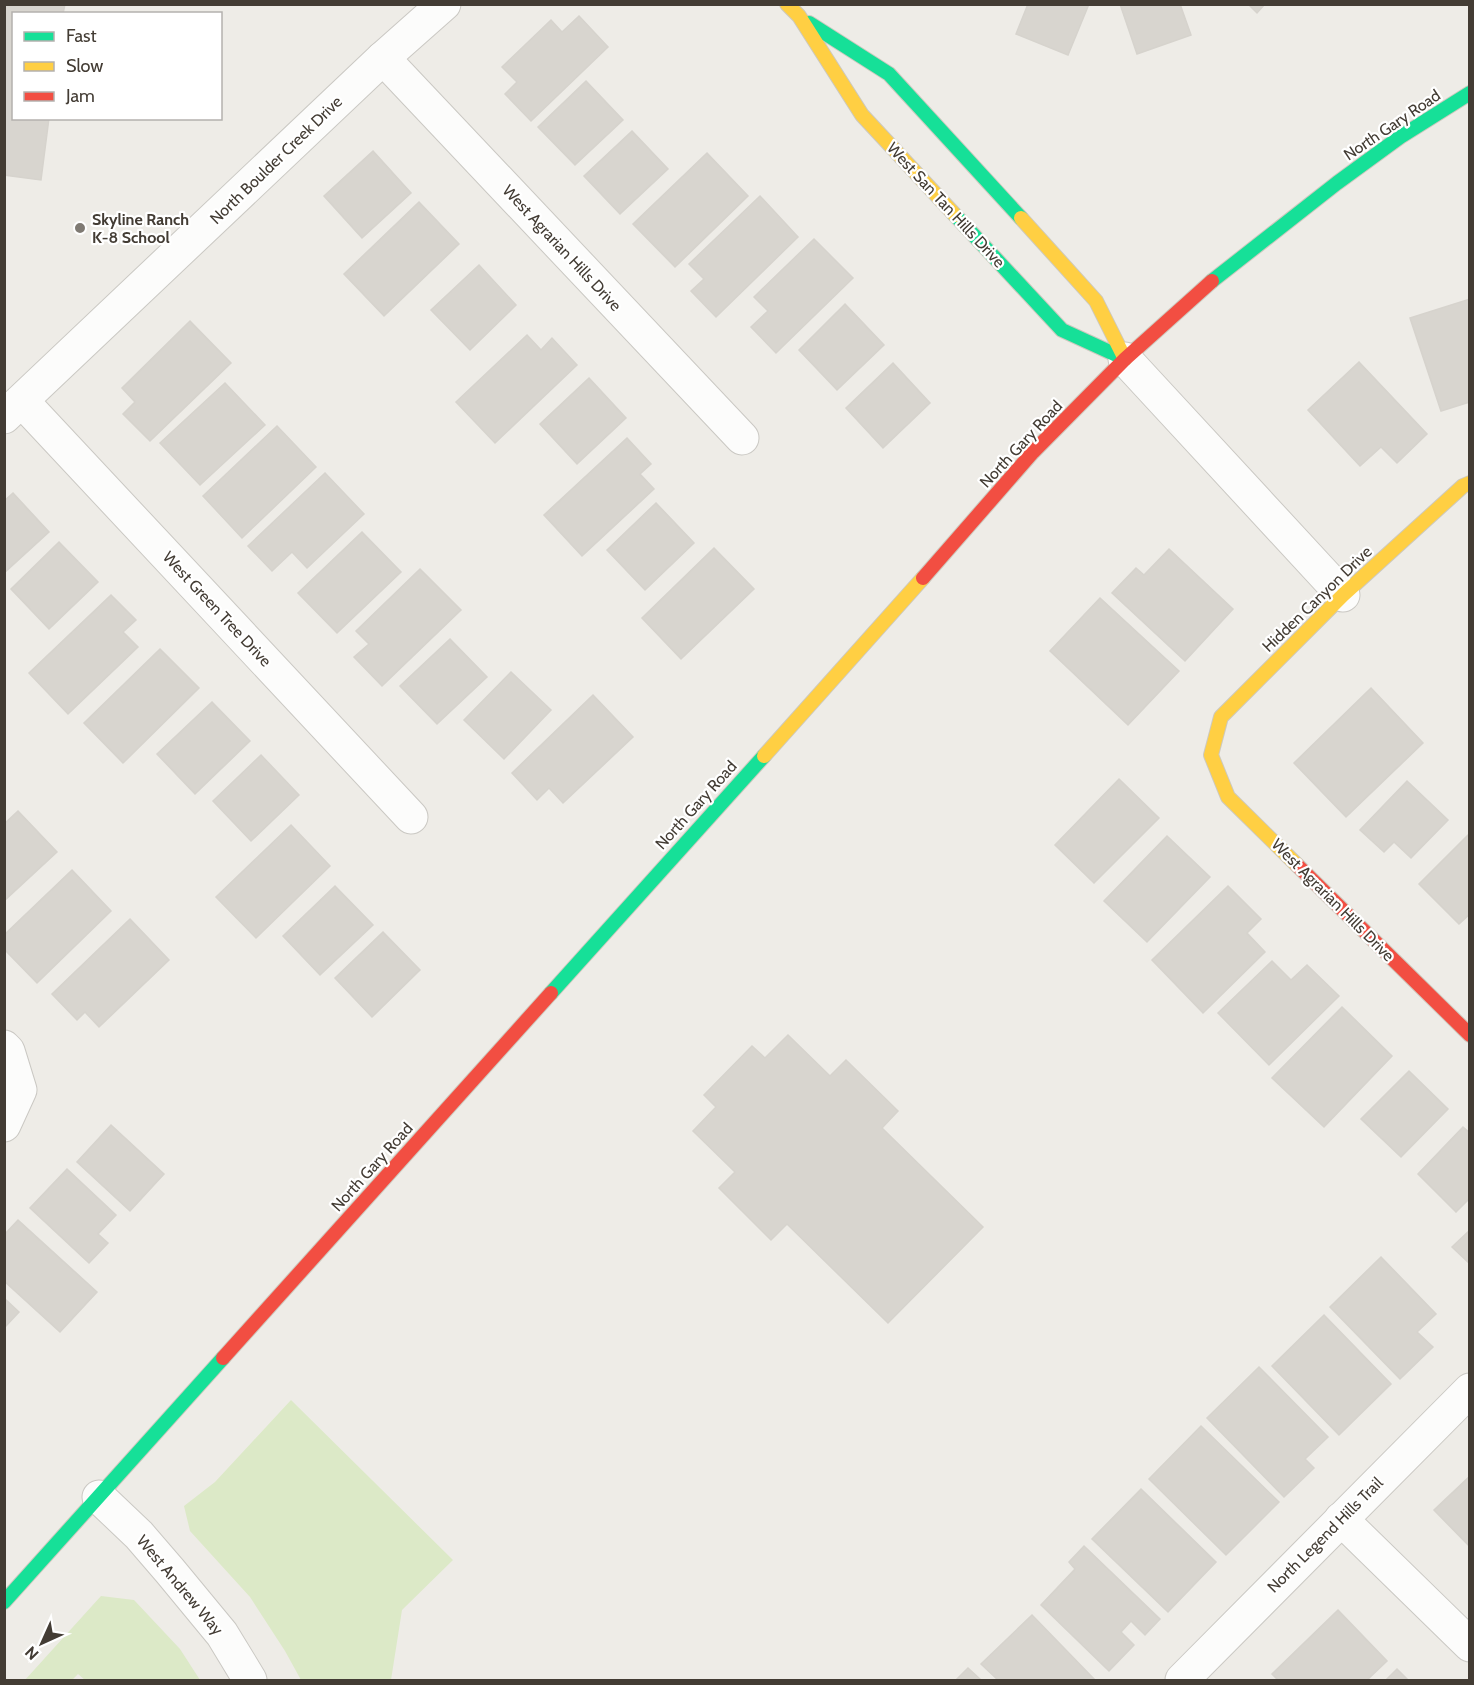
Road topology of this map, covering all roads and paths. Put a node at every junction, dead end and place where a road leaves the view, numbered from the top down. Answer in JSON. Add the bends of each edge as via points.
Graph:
{"nodes":[{"id":1,"x":444,"y":4,"type":"edge"},
{"id":2,"x":788,"y":4,"type":"edge"},
{"id":3,"x":799,"y":16,"type":"junction"},
{"id":4,"x":383,"y":58,"type":"junction"},
{"id":5,"x":1470,"y":93,"type":"edge"},
{"id":6,"x":1125,"y":359,"type":"junction"},
{"id":7,"x":13,"y":409,"type":"edge"},
{"id":8,"x":742,"y":438,"type":"dead end"},
{"id":9,"x":1470,"y":483,"type":"edge"},
{"id":10,"x":1343,"y":595,"type":"junction"},
{"id":11,"x":1211,"y":755,"type":"joint"},
{"id":12,"x":411,"y":816,"type":"dead end"},
{"id":13,"x":1470,"y":1035,"type":"edge"},
{"id":14,"x":4,"y":1047,"type":"edge"},
{"id":15,"x":4,"y":1125,"type":"edge"},
{"id":16,"x":1470,"y":1390,"type":"edge"},
{"id":17,"x":99,"y":1497,"type":"junction"},
{"id":18,"x":1341,"y":1519,"type":"junction"},
{"id":19,"x":4,"y":1602,"type":"edge"},
{"id":20,"x":1470,"y":1645,"type":"edge"},
{"id":21,"x":250,"y":1680,"type":"edge"},
{"id":22,"x":1182,"y":1680,"type":"edge"}],
"edges":[{"from":1,"to":4,"type":"street","name":"North Boulder Creek Drive"},
{"from":2,"to":3,"type":"main road","name":"West San Tan Hills Drive"},
{"from":3,"to":6,"type":"main road","name":"West San Tan Hills Drive","via":[[889,74],[1096,301]]},
{"from":3,"to":6,"type":"main road","name":"West San Tan Hills Drive","via":[[862,115],[1062,330]]},
{"from":4,"to":7,"type":"street","name":"North Boulder Creek Drive"},
{"from":4,"to":8,"type":"street","name":"West Agrarian Hills Drive"},
{"from":5,"to":6,"type":"main road","name":"North Gary Road","via":[[1400,137],[1276,230]]},
{"from":6,"to":10,"type":"street","name":"West San Tan Hills Drive"},
{"from":6,"to":17,"type":"main road","name":"North Gary Road","via":[[1034,452]]},
{"from":7,"to":12,"type":"street","name":"West Green Tree Drive"},
{"from":9,"to":10,"type":"main road","name":"Hidden Canyon Drive","via":[[1462,486]]},
{"from":10,"to":11,"type":"main road","name":"Hidden Canyon Drive","via":[[1221,717]]},
{"from":11,"to":13,"type":"main road","name":"West Agrarian Hills Drive","via":[[1228,797]]},
{"from":14,"to":15,"type":"street","via":[[20,1090]]},
{"from":16,"to":18,"type":"street","name":"North Legend Hills Trail"},
{"from":17,"to":19,"type":"main road","name":"North Gary Road"},
{"from":17,"to":21,"type":"street","name":"West Andrew Way","via":[[139,1535],[222,1634]]},
{"from":18,"to":20,"type":"street"},
{"from":18,"to":22,"type":"street","name":"North Legend Hills Trail"}]}
